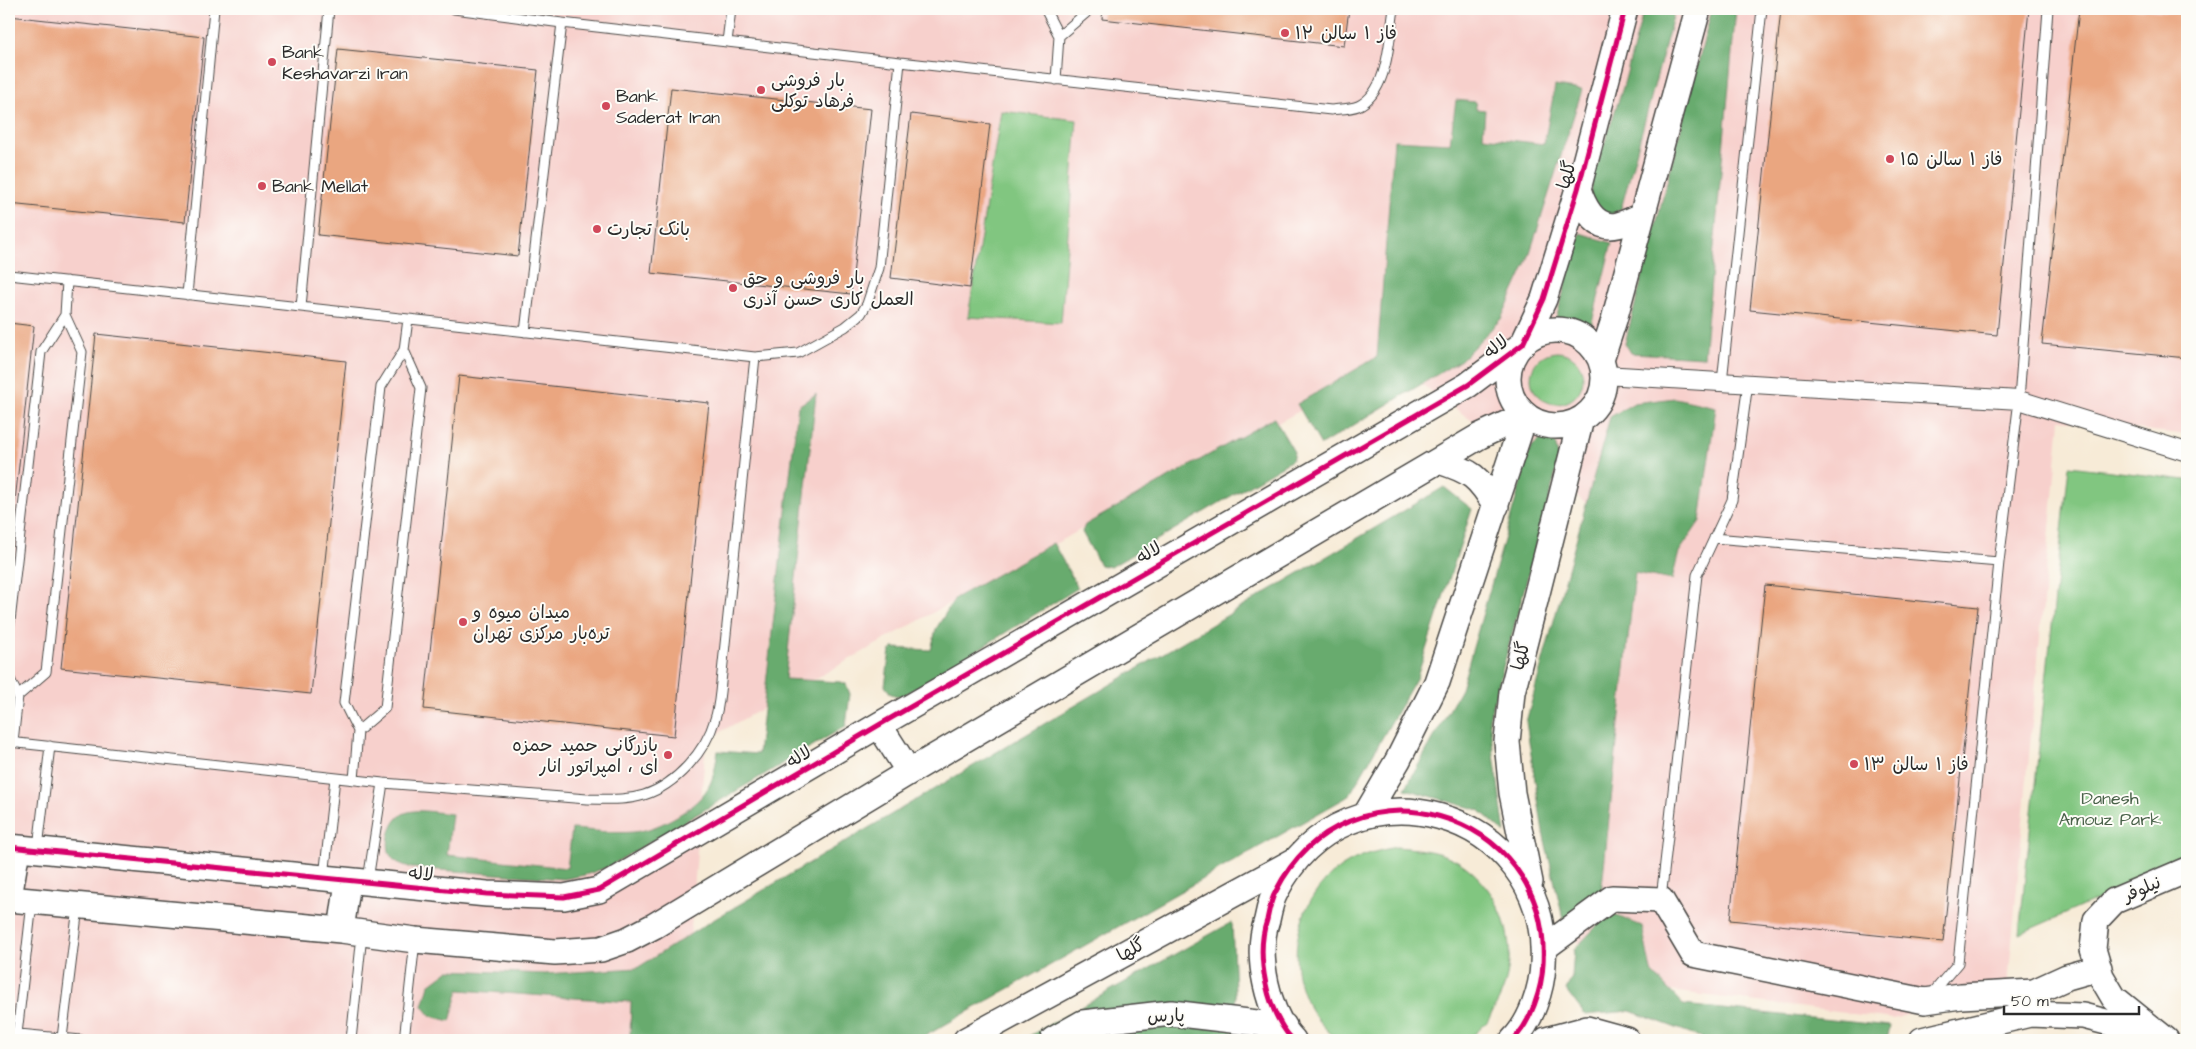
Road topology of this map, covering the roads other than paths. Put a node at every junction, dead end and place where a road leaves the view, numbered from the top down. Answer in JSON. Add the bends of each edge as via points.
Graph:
{"nodes":[{"id":1,"x":214,"y":9,"type":"edge"},
{"id":2,"x":330,"y":9,"type":"edge"},
{"id":3,"x":454,"y":9,"type":"edge"},
{"id":4,"x":731,"y":9,"type":"edge"},
{"id":5,"x":1045,"y":9,"type":"edge"},
{"id":6,"x":1086,"y":9,"type":"edge"},
{"id":7,"x":1394,"y":9,"type":"edge"},
{"id":8,"x":1626,"y":9,"type":"edge"},
{"id":9,"x":1698,"y":9,"type":"edge"},
{"id":10,"x":1762,"y":9,"type":"edge"},
{"id":11,"x":2048,"y":9,"type":"edge"},
{"id":12,"x":562,"y":24,"type":"junction"},
{"id":13,"x":1059,"y":36,"type":"junction"},
{"id":14,"x":727,"y":42,"type":"junction"},
{"id":15,"x":900,"y":62,"type":"junction"},
{"id":16,"x":1056,"y":80,"type":"junction"},
{"id":17,"x":1578,"y":189,"type":"junction"},
{"id":18,"x":1641,"y":216,"type":"junction"},
{"id":19,"x":9,"y":275,"type":"edge"},
{"id":20,"x":66,"y":281,"type":"junction"},
{"id":21,"x":187,"y":294,"type":"junction"},
{"id":22,"x":301,"y":307,"type":"junction"},
{"id":23,"x":65,"y":315,"type":"junction"},
{"id":24,"x":408,"y":319,"type":"junction"},
{"id":25,"x":525,"y":332,"type":"junction"},
{"id":26,"x":1522,"y":344,"type":"junction"},
{"id":27,"x":404,"y":350,"type":"junction"},
{"id":28,"x":755,"y":357,"type":"junction"},
{"id":29,"x":1602,"y":367,"type":"junction"},
{"id":30,"x":1722,"y":382,"type":"junction"},
{"id":31,"x":1748,"y":382,"type":"junction"},
{"id":32,"x":2019,"y":400,"type":"junction"},
{"id":33,"x":1525,"y":415,"type":"junction"},
{"id":34,"x":1581,"y":420,"type":"junction"},
{"id":35,"x":2187,"y":452,"type":"edge"},
{"id":36,"x":1439,"y":461,"type":"junction"},
{"id":37,"x":1496,"y":506,"type":"junction"},
{"id":38,"x":1714,"y":538,"type":"junction"},
{"id":39,"x":1999,"y":562,"type":"junction"},
{"id":40,"x":9,"y":630,"type":"edge"},
{"id":41,"x":9,"y":677,"type":"edge"},
{"id":42,"x":18,"y":696,"type":"junction"},
{"id":43,"x":879,"y":725,"type":"junction"},
{"id":44,"x":358,"y":731,"type":"junction"},
{"id":45,"x":11,"y":742,"type":"edge"},
{"id":46,"x":50,"y":746,"type":"junction"},
{"id":47,"x":909,"y":772,"type":"junction"},
{"id":48,"x":335,"y":778,"type":"junction"},
{"id":49,"x":354,"y":780,"type":"junction"},
{"id":50,"x":383,"y":784,"type":"junction"},
{"id":51,"x":1365,"y":816,"type":"junction"},
{"id":52,"x":21,"y":849,"type":"edge"},
{"id":53,"x":1296,"y":860,"type":"junction"},
{"id":54,"x":2187,"y":870,"type":"edge"},
{"id":55,"x":346,"y":881,"type":"junction"},
{"id":56,"x":1533,"y":897,"type":"junction"},
{"id":57,"x":17,"y":900,"type":"edge"},
{"id":58,"x":1661,"y":900,"type":"junction"},
{"id":59,"x":78,"y":907,"type":"junction"},
{"id":60,"x":351,"y":932,"type":"junction"},
{"id":61,"x":415,"y":940,"type":"junction"},
{"id":62,"x":1544,"y":948,"type":"junction"},
{"id":63,"x":2099,"y":968,"type":"junction"},
{"id":64,"x":1925,"y":1002,"type":"junction"},
{"id":65,"x":13,"y":1033,"type":"edge"},
{"id":66,"x":1288,"y":1033,"type":"edge"},
{"id":67,"x":38,"y":1038,"type":"edge"},
{"id":68,"x":62,"y":1038,"type":"junction"},
{"id":69,"x":1930,"y":1039,"type":"edge"},
{"id":70,"x":81,"y":1040,"type":"edge"},
{"id":71,"x":351,"y":1040,"type":"edge"},
{"id":72,"x":404,"y":1040,"type":"edge"},
{"id":73,"x":966,"y":1040,"type":"edge"},
{"id":74,"x":1053,"y":1040,"type":"edge"},
{"id":75,"x":1513,"y":1040,"type":"edge"},
{"id":76,"x":1546,"y":1040,"type":"edge"},
{"id":77,"x":1628,"y":1040,"type":"edge"},
{"id":78,"x":2160,"y":1040,"type":"edge"},
{"id":79,"x":2166,"y":1040,"type":"edge"}],
"edges":[{"from":1,"to":21,"type":"lane"},
{"from":2,"to":22,"type":"lane"},
{"from":3,"to":12,"type":"lane"},
{"from":4,"to":14,"type":"lane"},
{"from":5,"to":13,"type":"lane"},
{"from":6,"to":13,"type":"lane","via":[[1086,13]]},
{"from":7,"to":16,"type":"lane","via":[[1382,79],[1371,97],[1357,107],[1331,110]]},
{"from":8,"to":17,"type":"street","name":"گلها"},
{"from":9,"to":18,"type":"street"},
{"from":10,"to":30,"type":"lane"},
{"from":11,"to":32,"type":"lane"},
{"from":12,"to":14,"type":"lane"},
{"from":12,"to":25,"type":"lane"},
{"from":13,"to":16,"type":"lane"},
{"from":14,"to":15,"type":"lane"},
{"from":15,"to":16,"type":"lane"},
{"from":15,"to":28,"type":"lane","via":[[879,268],[867,304],[861,314],[845,327],[813,346],[798,353]]},
{"from":17,"to":18,"type":"street","via":[[1590,216],[1597,222],[1618,225]]},
{"from":17,"to":26,"type":"street","name":"گلها","via":[[1544,299]]},
{"from":18,"to":29,"type":"street"},
{"from":19,"to":20,"type":"lane"},
{"from":20,"to":21,"type":"lane"},
{"from":20,"to":23,"type":"lane"},
{"from":21,"to":22,"type":"lane"},
{"from":22,"to":24,"type":"lane"},
{"from":23,"to":40,"type":"lane","via":[[41,352]]},
{"from":23,"to":42,"type":"lane","via":[[82,352],[46,672]]},
{"from":24,"to":25,"type":"lane"},
{"from":24,"to":27,"type":"lane"},
{"from":25,"to":28,"type":"lane"},
{"from":26,"to":29,"type":"street","via":[[1535,335],[1566,331],[1580,336],[1592,346]]},
{"from":26,"to":33,"type":"street","via":[[1513,357],[1509,372],[1515,402]]},
{"from":26,"to":43,"type":"street","name":"لاله","via":[[1468,385]]},
{"from":27,"to":44,"type":"lane","via":[[381,387],[344,704]]},
{"from":27,"to":44,"type":"lane","via":[[422,388],[385,708]]},
{"from":28,"to":50,"type":"lane","via":[[720,692],[715,720],[706,740],[687,767],[668,783],[645,795],[620,800]]},
{"from":29,"to":30,"type":"street"},
{"from":29,"to":34,"type":"street","via":[[1603,388],[1599,400]]},
{"from":30,"to":31,"type":"street"},
{"from":31,"to":32,"type":"street"},
{"from":31,"to":38,"type":"lane","via":[[1732,500]]},
{"from":32,"to":35,"type":"street"},
{"from":32,"to":39,"type":"lane"},
{"from":33,"to":34,"type":"street","via":[[1552,426]]},
{"from":33,"to":36,"type":"street","via":[[1480,436]]},
{"from":33,"to":37,"type":"street"},
{"from":34,"to":56,"type":"street","name":"گلها","via":[[1512,692],[1508,742],[1512,793]]},
{"from":36,"to":37,"type":"street","via":[[1475,477],[1484,485]]},
{"from":36,"to":47,"type":"street"},
{"from":37,"to":51,"type":"street","via":[[1437,682],[1398,760]]},
{"from":38,"to":39,"type":"lane"},
{"from":38,"to":58,"type":"lane","via":[[1697,575]]},
{"from":39,"to":64,"type":"lane","via":[[1958,963]]},
{"from":41,"to":42,"type":"lane"},
{"from":42,"to":45,"type":"lane"},
{"from":43,"to":47,"type":"street"},
{"from":43,"to":55,"type":"street","name":"لاله","via":[[599,890],[564,897],[487,894]]},
{"from":44,"to":49,"type":"lane"},
{"from":45,"to":46,"type":"lane"},
{"from":46,"to":48,"type":"lane"},
{"from":46,"to":52,"type":"lane"},
{"from":47,"to":61,"type":"street","via":[[654,926],[601,949],[555,952]]},
{"from":48,"to":49,"type":"lane"},
{"from":48,"to":55,"type":"lane"},
{"from":49,"to":50,"type":"lane"},
{"from":50,"to":55,"type":"lane"},
{"from":51,"to":53,"type":"street","via":[[1339,826]]},
{"from":51,"to":56,"type":"street","via":[[1399,810],[1432,814],[1464,824],[1493,843],[1516,868]]},
{"from":52,"to":55,"type":"street","name":"لاله"},
{"from":52,"to":57,"type":"street"},
{"from":53,"to":66,"type":"street","via":[[1275,892],[1264,928],[1262,966],[1271,1002]]},
{"from":53,"to":73,"type":"street","name":"گلها"},
{"from":54,"to":63,"type":"street","name":"نیلوفر","via":[[2114,901],[2096,920],[2093,950]]},
{"from":55,"to":60,"type":"street"},
{"from":56,"to":62,"type":"street","via":[[1541,922]]},
{"from":57,"to":59,"type":"street"},
{"from":57,"to":65,"type":"lane"},
{"from":58,"to":62,"type":"street","via":[[1612,898]]},
{"from":58,"to":64,"type":"street","via":[[1693,954]]},
{"from":59,"to":60,"type":"street"},
{"from":59,"to":68,"type":"lane"},
{"from":60,"to":61,"type":"street"},
{"from":60,"to":71,"type":"lane"},
{"from":61,"to":72,"type":"lane"},
{"from":62,"to":75,"type":"street","via":[[1542,975],[1533,1008]]},
{"from":63,"to":64,"type":"street","via":[[2067,977],[2034,992],[1961,996]]},
{"from":63,"to":79,"type":"street","name":"نیلوفر","via":[[2114,998]]},
{"from":64,"to":69,"type":"street"},
{"from":65,"to":67,"type":"lane"},
{"from":66,"to":74,"type":"street","name":"پارس","via":[[1171,1013],[1083,1023]]},
{"from":67,"to":68,"type":"lane"},
{"from":68,"to":70,"type":"lane"},
{"from":69,"to":78,"type":"street","via":[[2030,1014],[2082,1016],[2133,1029]]},
{"from":76,"to":77,"type":"street","via":[[1587,1029]]}]}
